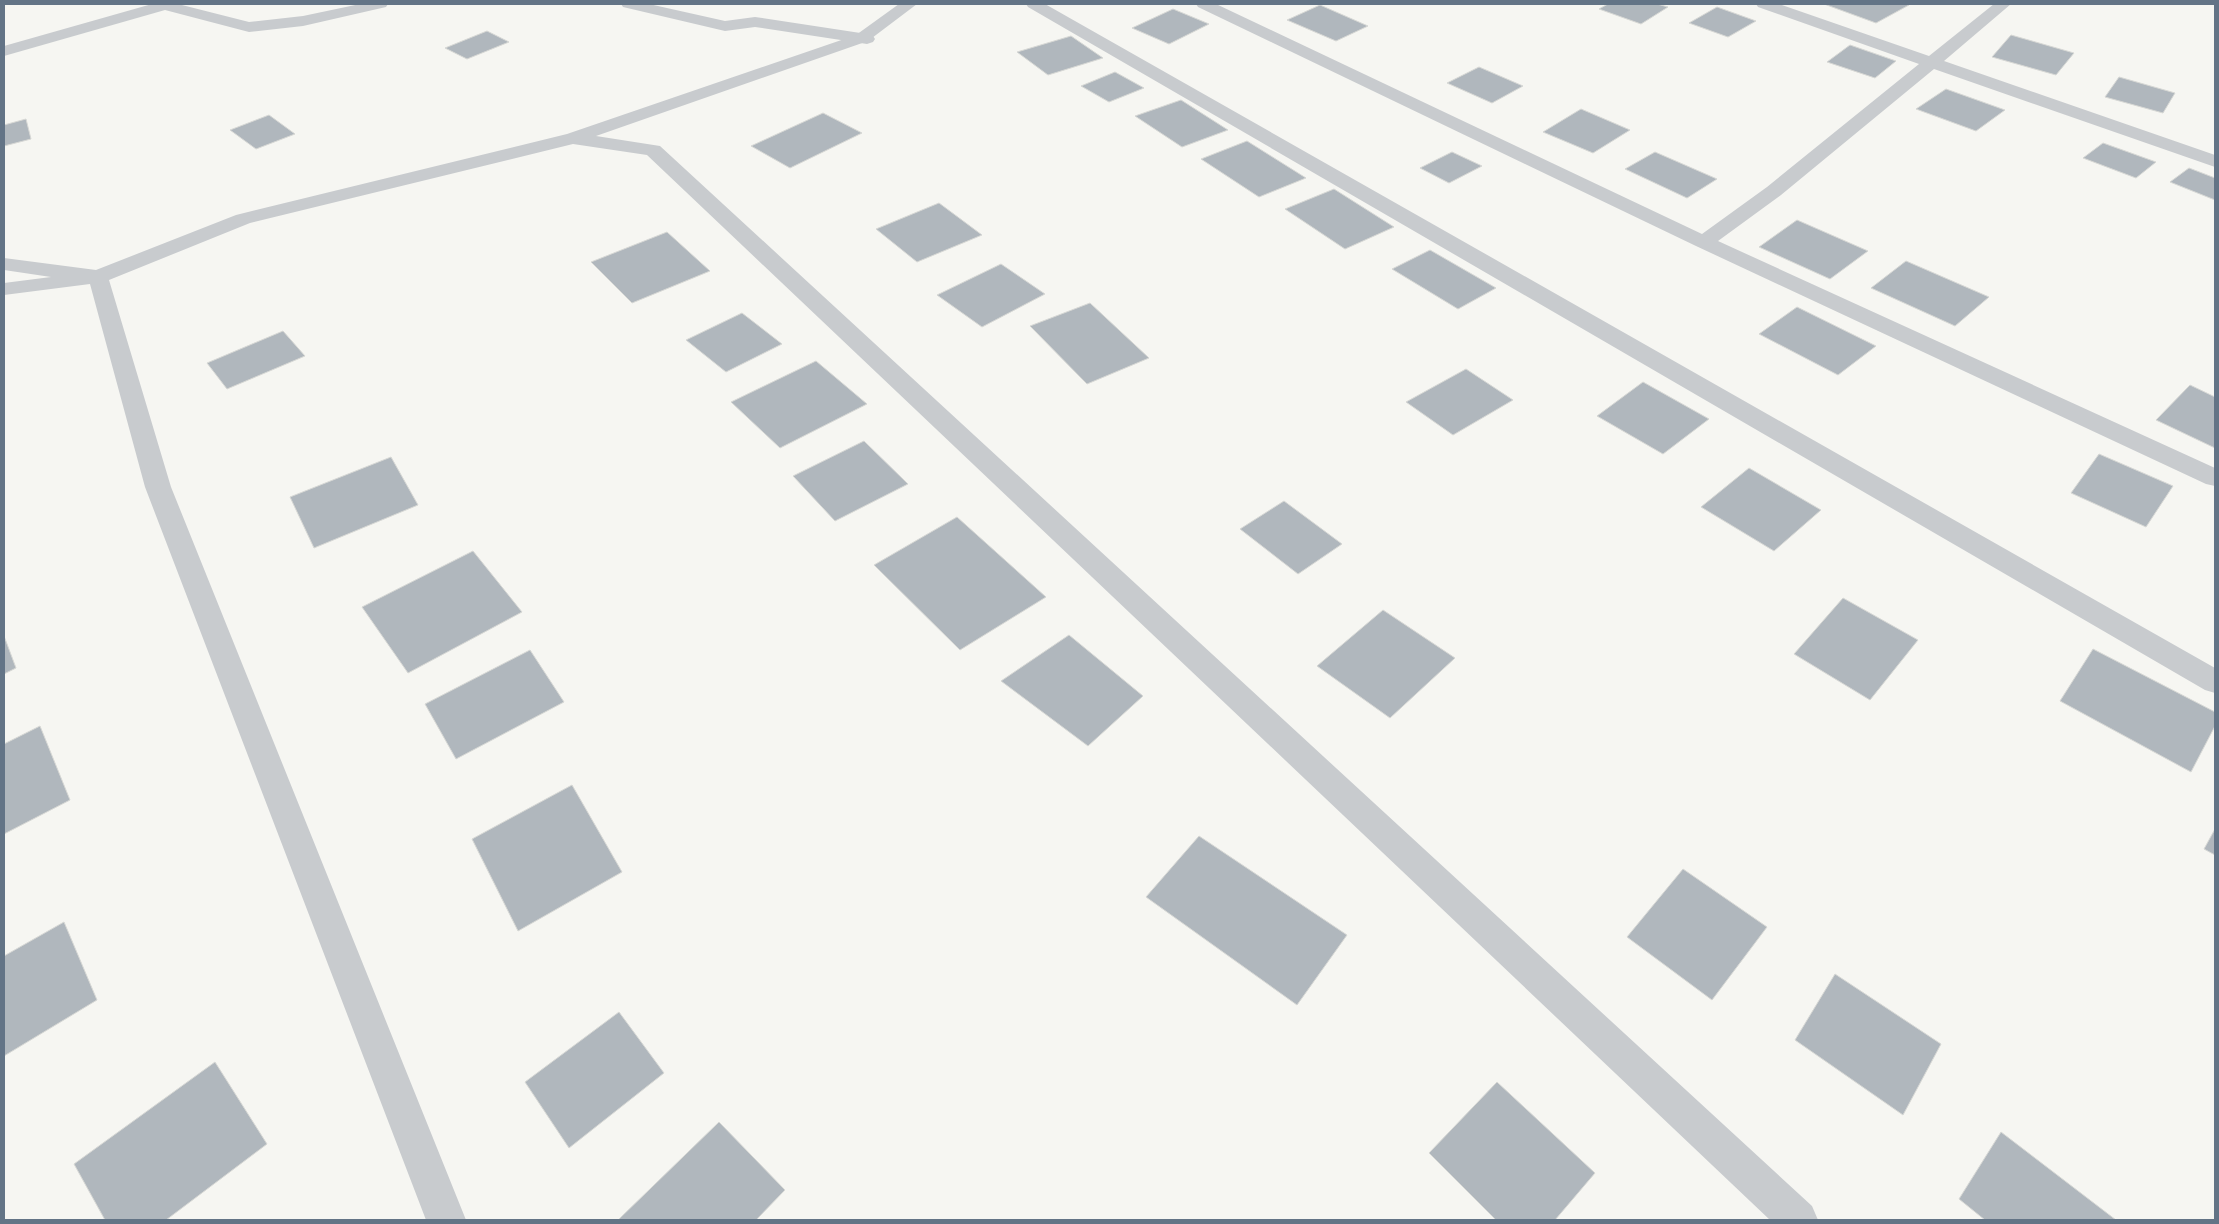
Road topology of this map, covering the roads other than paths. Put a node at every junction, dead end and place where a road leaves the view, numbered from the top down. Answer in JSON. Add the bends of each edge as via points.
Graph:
{"nodes":[{"id":1,"x":166,"y":4,"type":"edge"},
{"id":2,"x":380,"y":4,"type":"edge"},
{"id":3,"x":628,"y":4,"type":"edge"},
{"id":4,"x":908,"y":4,"type":"edge"},
{"id":5,"x":1034,"y":4,"type":"edge"},
{"id":6,"x":1204,"y":4,"type":"edge"},
{"id":7,"x":1764,"y":4,"type":"edge"},
{"id":8,"x":2004,"y":4,"type":"edge"},
{"id":9,"x":864,"y":38,"type":"junction"},
{"id":10,"x":4,"y":51,"type":"edge"},
{"id":11,"x":1933,"y":62,"type":"junction"},
{"id":12,"x":573,"y":138,"type":"junction"},
{"id":13,"x":2215,"y":161,"type":"edge"},
{"id":14,"x":1703,"y":242,"type":"junction"},
{"id":15,"x":4,"y":264,"type":"edge"},
{"id":16,"x":98,"y":277,"type":"junction"},
{"id":17,"x":4,"y":289,"type":"edge"},
{"id":18,"x":2215,"y":478,"type":"edge"},
{"id":19,"x":2215,"y":682,"type":"edge"},
{"id":20,"x":446,"y":1220,"type":"edge"},
{"id":21,"x":1798,"y":1220,"type":"edge"}],
"edges":[{"from":1,"to":2,"type":"street","via":[[249,26],[303,21]]},
{"from":1,"to":10,"type":"street"},
{"from":3,"to":9,"type":"street","via":[[726,26],[755,22]]},
{"from":4,"to":9,"type":"street"},
{"from":5,"to":19,"type":"street"},
{"from":6,"to":14,"type":"street"},
{"from":7,"to":11,"type":"street"},
{"from":8,"to":11,"type":"street"},
{"from":9,"to":12,"type":"street"},
{"from":11,"to":13,"type":"street"},
{"from":11,"to":14,"type":"street","via":[[1774,191]]},
{"from":12,"to":16,"type":"street","via":[[243,219]]},
{"from":12,"to":21,"type":"street","via":[[653,150]]},
{"from":14,"to":18,"type":"street"},
{"from":15,"to":16,"type":"street"},
{"from":16,"to":17,"type":"street"},
{"from":16,"to":20,"type":"street","via":[[158,488]]}]}
